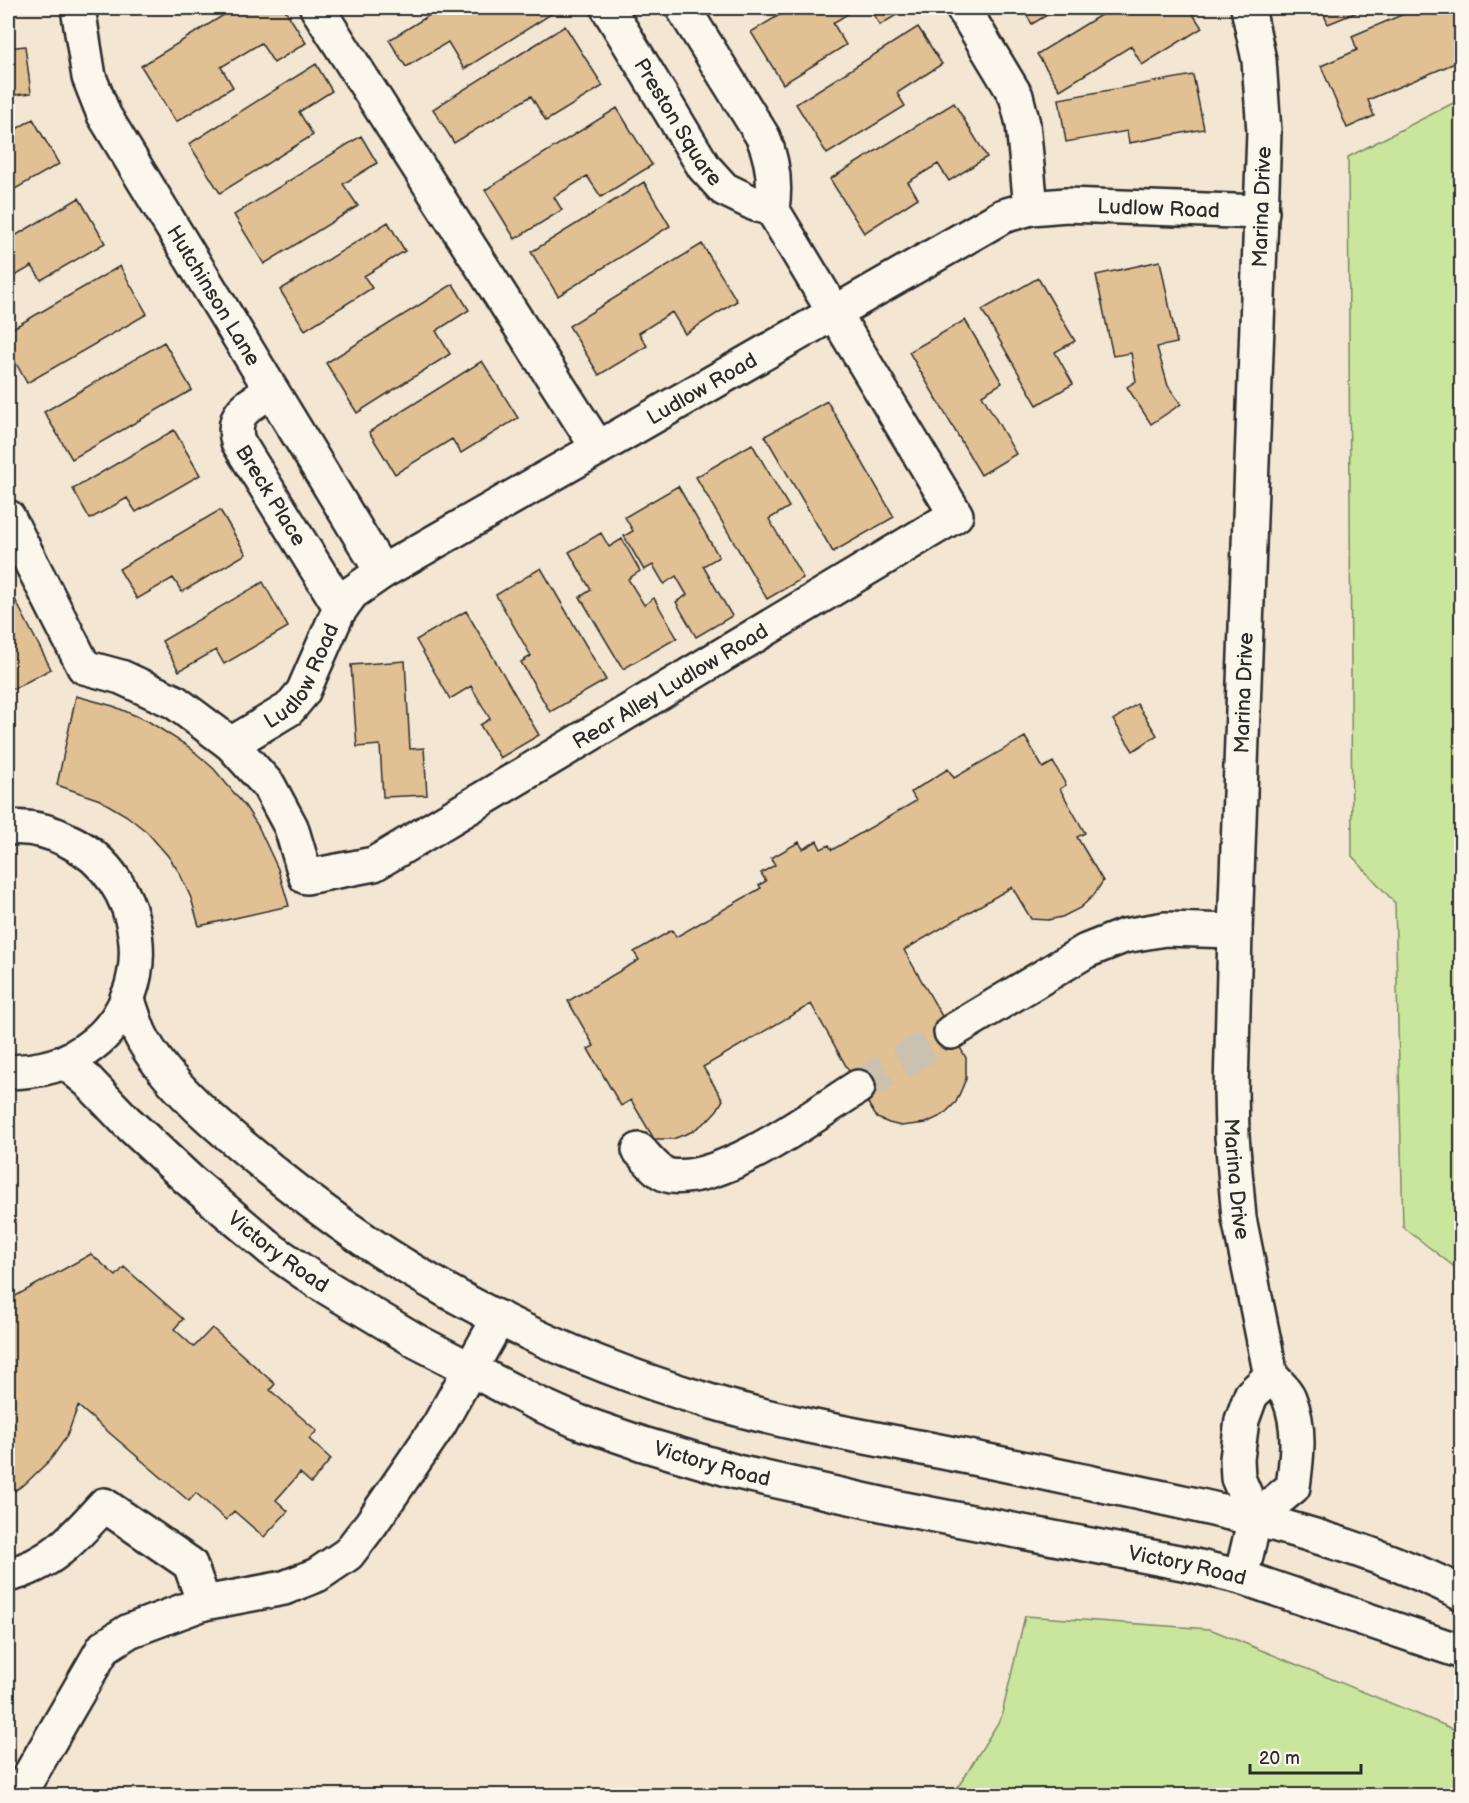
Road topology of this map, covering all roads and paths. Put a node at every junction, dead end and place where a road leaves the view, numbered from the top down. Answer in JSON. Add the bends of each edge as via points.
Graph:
{"nodes":[{"id":1,"x":78,"y":8,"type":"edge"},
{"id":2,"x":317,"y":8,"type":"edge"},
{"id":3,"x":608,"y":8,"type":"edge"},
{"id":4,"x":683,"y":8,"type":"edge"},
{"id":5,"x":963,"y":8,"type":"edge"},
{"id":6,"x":1248,"y":8,"type":"edge"},
{"id":7,"x":1031,"y":208,"type":"junction"},
{"id":8,"x":772,"y":209,"type":"junction"},
{"id":9,"x":1262,"y":212,"type":"junction"},
{"id":10,"x":834,"y":312,"type":"junction"},
{"id":11,"x":271,"y":391,"type":"junction"},
{"id":12,"x":598,"y":448,"type":"junction"},
{"id":13,"x":8,"y":517,"type":"edge"},
{"id":14,"x":382,"y":572,"type":"junction"},
{"id":15,"x":341,"y":608,"type":"junction"},
{"id":16,"x":231,"y":744,"type":"junction"},
{"id":17,"x":13,"y":826,"type":"edge"},
{"id":18,"x":1235,"y":931,"type":"junction"},
{"id":19,"x":127,"y":998,"type":"junction"},
{"id":20,"x":951,"y":1032,"type":"tunnel mouth"},
{"id":21,"x":65,"y":1062,"type":"junction"},
{"id":22,"x":8,"y":1072,"type":"edge"},
{"id":23,"x":858,"y":1087,"type":"tunnel mouth"},
{"id":24,"x":639,"y":1150,"type":"dead end"},
{"id":25,"x":499,"y":1318,"type":"junction"},
{"id":26,"x":470,"y":1370,"type":"junction"},
{"id":27,"x":1271,"y":1376,"type":"junction"},
{"id":28,"x":1255,"y":1518,"type":"junction"},
{"id":29,"x":8,"y":1575,"type":"edge"},
{"id":30,"x":1240,"y":1577,"type":"junction"},
{"id":31,"x":1461,"y":1593,"type":"edge"},
{"id":32,"x":204,"y":1603,"type":"junction"},
{"id":33,"x":1461,"y":1652,"type":"edge"},
{"id":34,"x":18,"y":1796,"type":"edge"}],
"edges":[{"from":1,"to":11,"type":"street","name":"Hutchinson Lane","via":[[89,77],[104,115]]},
{"from":2,"to":12,"type":"street"},
{"from":3,"to":8,"type":"street","name":"Preston Square","via":[[704,167],[724,189]]},
{"from":4,"to":8,"type":"street","via":[[763,137],[771,158],[775,190]]},
{"from":5,"to":7,"type":"street","via":[[1016,96],[1023,124]]},
{"from":6,"to":9,"type":"street","name":"Marina Drive","via":[[1259,60],[1264,132]]},
{"from":7,"to":9,"type":"street","name":"Ludlow Road","via":[[1066,205]]},
{"from":7,"to":10,"type":"street","name":"Ludlow Road","via":[[1003,216]]},
{"from":8,"to":10,"type":"street"},
{"from":9,"to":18,"type":"street","name":"Marina Drive"},
{"from":10,"to":12,"type":"street","name":"Ludlow Road"},
{"from":10,"to":16,"type":"street","name":"Rear Alley Ludlow Road","via":[[956,515],[374,864],[306,876],[291,827],[269,786]]},
{"from":11,"to":14,"type":"street","name":"Hutchinson Lane"},
{"from":11,"to":15,"type":"street","name":"Breck Place","via":[[240,414],[236,423],[238,442]]},
{"from":12,"to":14,"type":"street","name":"Ludlow Road"},
{"from":13,"to":16,"type":"street","via":[[84,667],[121,676],[175,702]]},
{"from":14,"to":15,"type":"street","name":"Ludlow Road","via":[[352,593]]},
{"from":15,"to":16,"type":"street","name":"Ludlow Road","via":[[303,692],[289,709]]},
{"from":17,"to":19,"type":"street","via":[[56,834],[79,845],[101,862],[120,886],[133,918],[137,962]]},
{"from":18,"to":20,"type":"street","via":[[1165,929],[1124,936],[1086,951]]},
{"from":18,"to":27,"type":"street","name":"Marina Drive","via":[[1231,1090],[1235,1180],[1245,1255]]},
{"from":19,"to":21,"type":"street","via":[[114,1022],[94,1044]]},
{"from":19,"to":25,"type":"street","via":[[141,1035],[158,1061],[177,1085],[235,1140],[345,1227],[434,1284]]},
{"from":21,"to":22,"type":"street","via":[[37,1071]]},
{"from":21,"to":26,"type":"street","name":"Victory Road","via":[[188,1179],[272,1250],[356,1305]]},
{"from":23,"to":24,"type":"street","via":[[781,1137],[720,1169],[692,1176],[669,1176]]},
{"from":25,"to":26,"type":"street"},
{"from":25,"to":28,"type":"street","via":[[576,1354],[712,1402]]},
{"from":26,"to":30,"type":"street","name":"Victory Road","via":[[579,1422],[737,1472],[832,1495]]},
{"from":26,"to":32,"type":"street","via":[[439,1425],[348,1554],[317,1575],[284,1588]]},
{"from":27,"to":28,"type":"street","via":[[1251,1395],[1242,1420],[1237,1459],[1238,1478]]},
{"from":27,"to":28,"type":"street","name":"Marina Drive","via":[[1288,1396],[1297,1427],[1297,1457],[1293,1488]]},
{"from":28,"to":30,"type":"street"},
{"from":28,"to":31,"type":"street","via":[[1362,1550]]},
{"from":29,"to":32,"type":"street","via":[[41,1563],[68,1545],[104,1505],[190,1564]]},
{"from":30,"to":33,"type":"street","name":"Victory Road"},
{"from":32,"to":34,"type":"street","via":[[129,1631],[104,1647]]}]}
